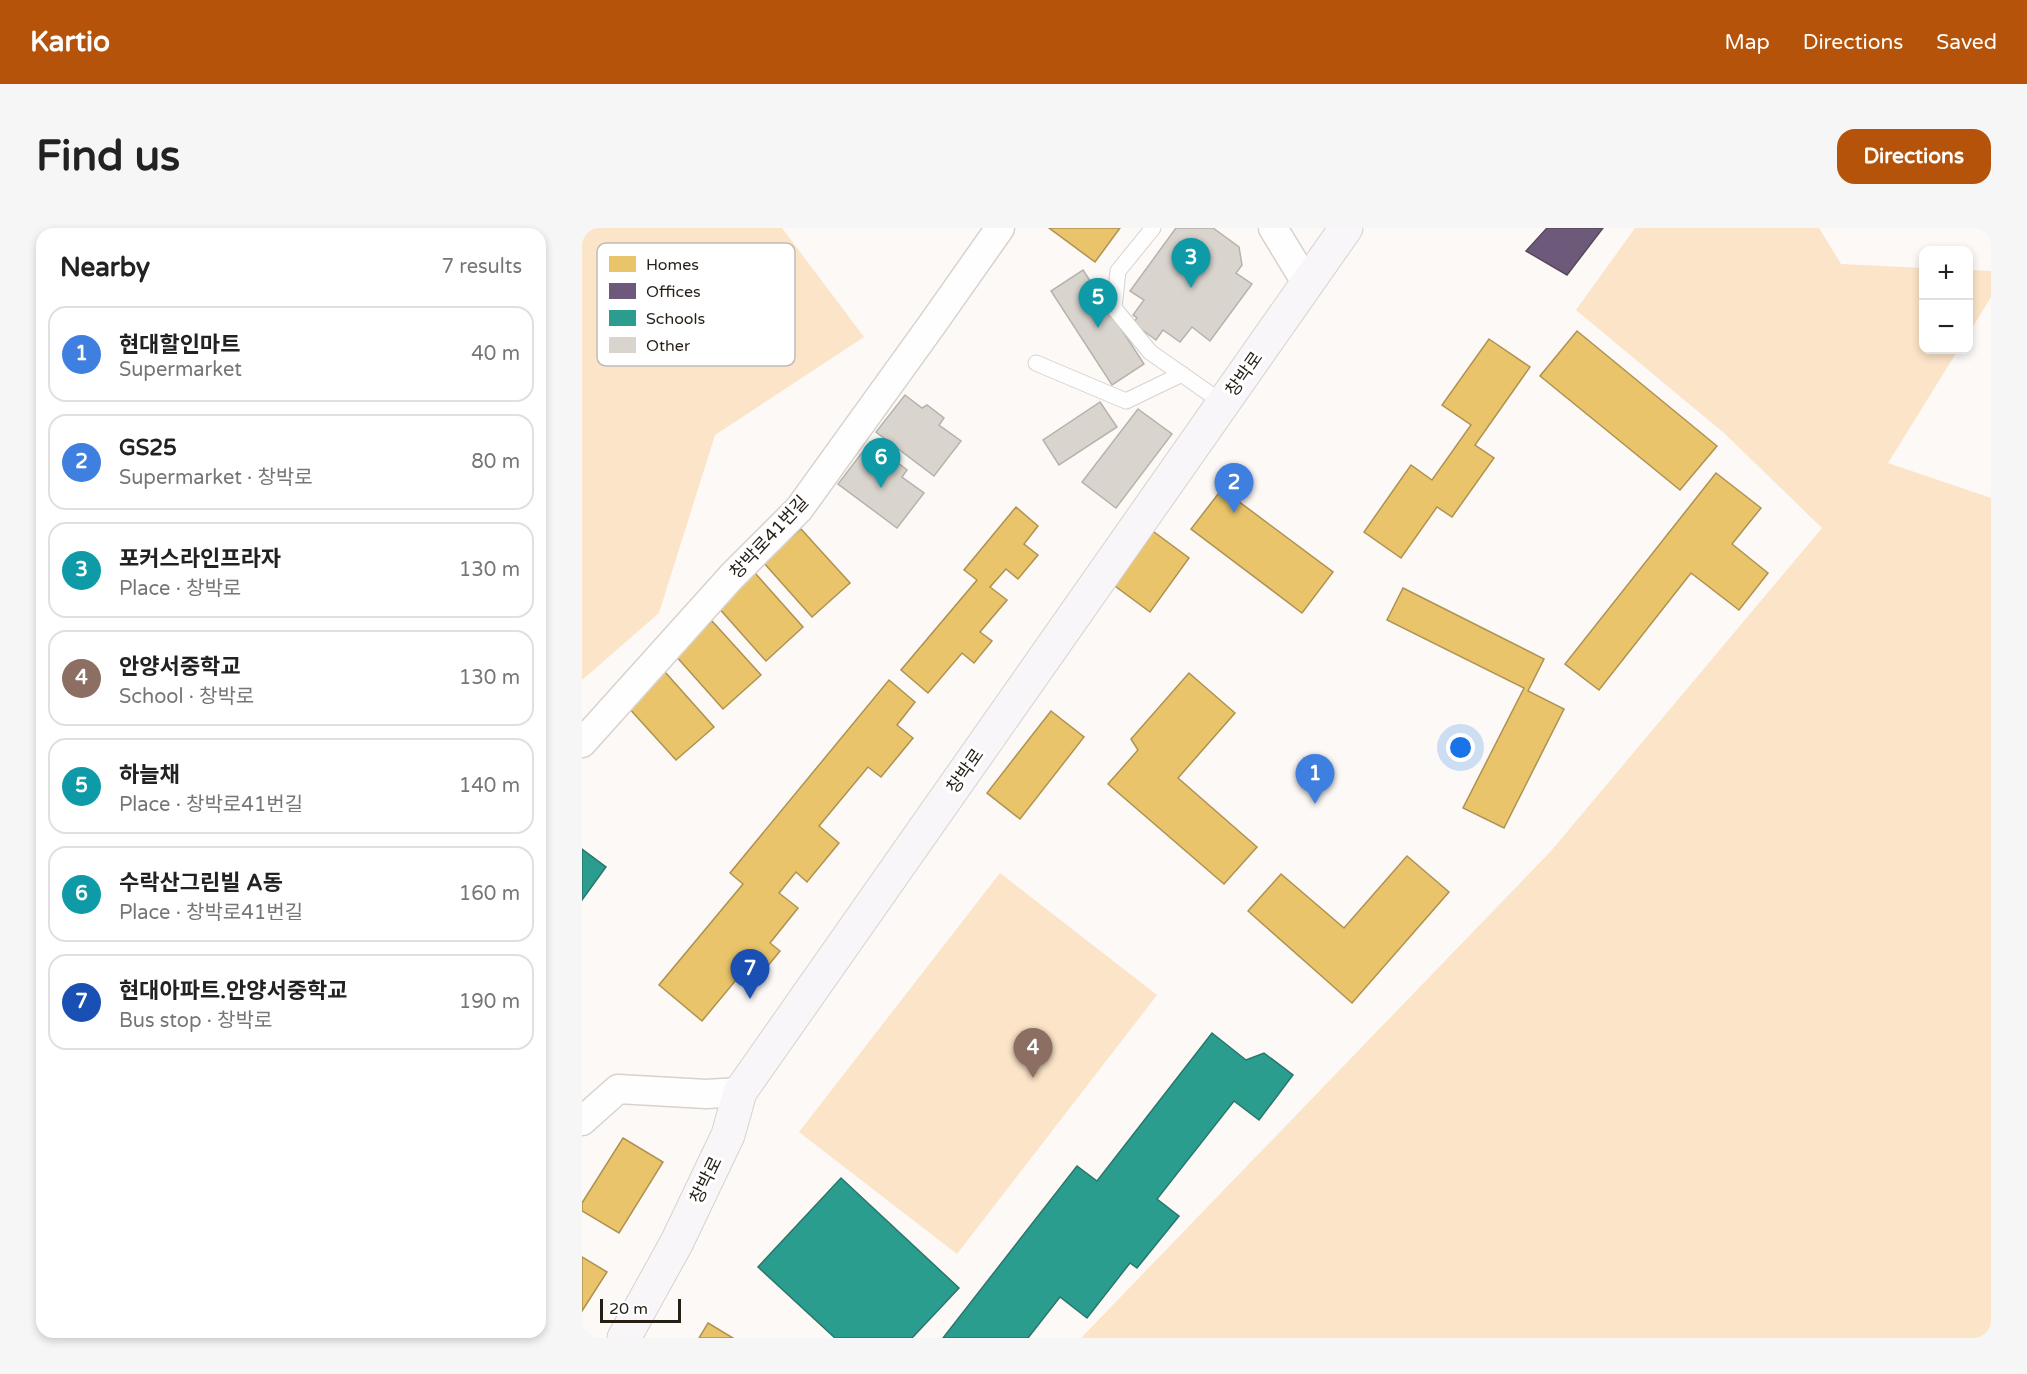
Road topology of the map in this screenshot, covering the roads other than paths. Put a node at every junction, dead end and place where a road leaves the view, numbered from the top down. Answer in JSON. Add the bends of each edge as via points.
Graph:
{"nodes":[{"id":1,"x":1000,"y":228,"type":"edge"},
{"id":2,"x":1153,"y":228,"type":"edge"},
{"id":3,"x":1273,"y":228,"type":"edge"},
{"id":4,"x":1346,"y":228,"type":"edge"},
{"id":5,"x":1307,"y":284,"type":"junction"},
{"id":6,"x":1036,"y":363,"type":"dead end"},
{"id":7,"x":1182,"y":374,"type":"junction"},
{"id":8,"x":1223,"y":403,"type":"junction"},
{"id":9,"x":582,"y":743,"type":"edge"},
{"id":10,"x":740,"y":1092,"type":"junction"},
{"id":11,"x":583,"y":1116,"type":"edge"},
{"id":12,"x":624,"y":1338,"type":"edge"}],
"edges":[{"from":1,"to":9,"type":"street","name":"창박로41번길","via":[[799,509],[732,576]]},
{"from":2,"to":7,"type":"lane","via":[[1118,272],[1114,308],[1150,352]]},
{"from":3,"to":5,"type":"street"},
{"from":4,"to":5,"type":"street","name":"창박로"},
{"from":5,"to":8,"type":"street","name":"창박로"},
{"from":6,"to":7,"type":"lane","via":[[1126,400]]},
{"from":7,"to":8,"type":"lane"},
{"from":8,"to":10,"type":"street","name":"창박로"},
{"from":10,"to":11,"type":"street","via":[[618,1089]]},
{"from":10,"to":12,"type":"street","name":"창박로","via":[[728,1135],[677,1242]]}]}
